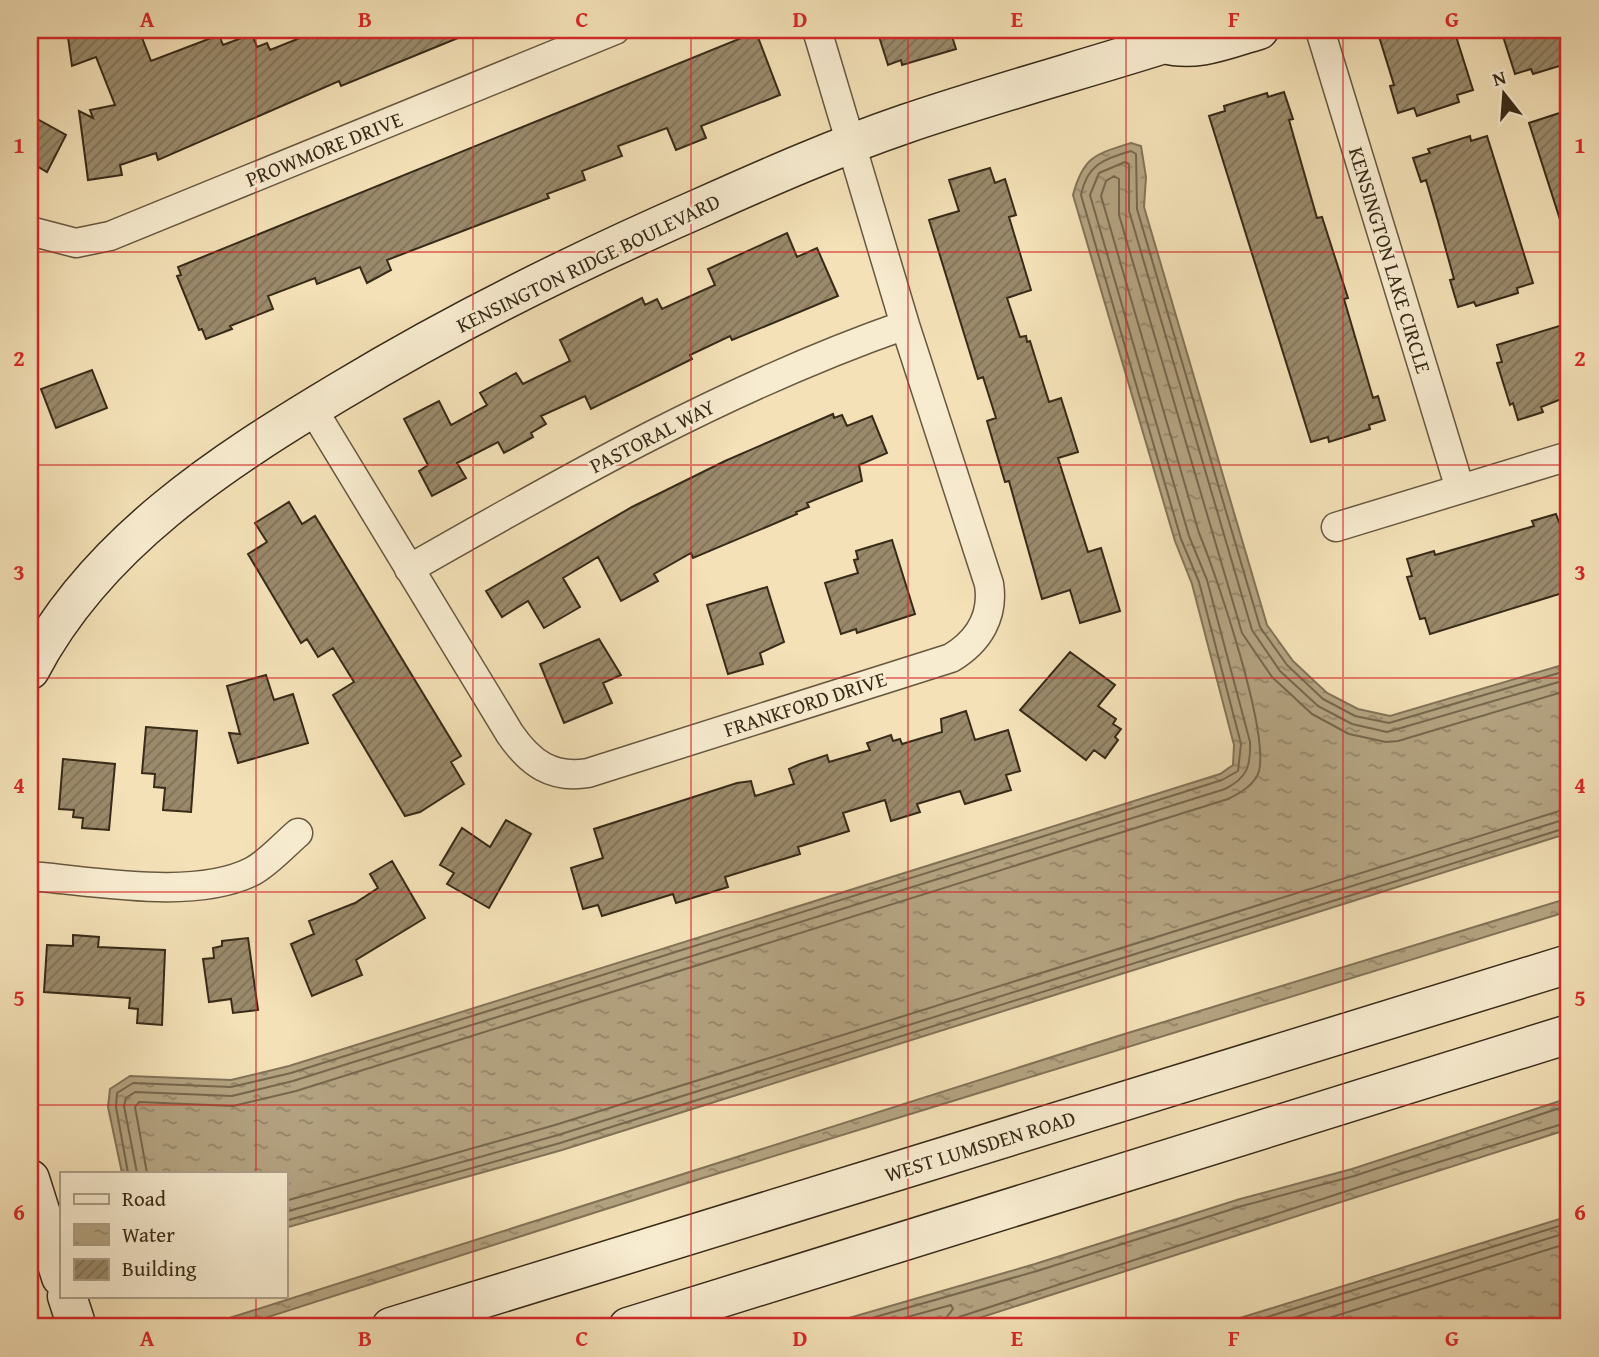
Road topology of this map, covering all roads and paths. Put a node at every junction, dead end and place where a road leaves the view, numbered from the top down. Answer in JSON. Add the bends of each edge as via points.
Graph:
{"nodes":[{"id":1,"x":615,"y":30,"type":"edge"},
{"id":2,"x":817,"y":30,"type":"edge"},
{"id":3,"x":1259,"y":30,"type":"edge"},
{"id":4,"x":1320,"y":30,"type":"edge"},
{"id":5,"x":1169,"y":37,"type":"edge"},
{"id":6,"x":853,"y":143,"type":"junction"},
{"id":7,"x":30,"y":231,"type":"edge"},
{"id":8,"x":905,"y":326,"type":"junction"},
{"id":9,"x":312,"y":408,"type":"junction"},
{"id":10,"x":1569,"y":456,"type":"edge"},
{"id":11,"x":1460,"y":489,"type":"junction"},
{"id":12,"x":1336,"y":527,"type":"dead end"},
{"id":13,"x":409,"y":569,"type":"junction"},
{"id":14,"x":30,"y":670,"type":"edge"},
{"id":15,"x":298,"y":832,"type":"dead end"},
{"id":16,"x":30,"y":876,"type":"edge"},
{"id":17,"x":1569,"y":964,"type":"edge"},
{"id":18,"x":1569,"y":1034,"type":"edge"},
{"id":19,"x":30,"y":1179,"type":"edge"},
{"id":20,"x":60,"y":1274,"type":"edge"},
{"id":21,"x":68,"y":1298,"type":"edge"},
{"id":22,"x":77,"y":1327,"type":"edge"},
{"id":23,"x":391,"y":1327,"type":"edge"},
{"id":24,"x":628,"y":1327,"type":"edge"}],
"edges":[{"from":1,"to":7,"type":"street","name":"PROWMORE DRIVE","via":[[110,236],[76,243]]},
{"from":2,"to":6,"type":"street","name":"FRANKFORD DRIVE"},
{"from":3,"to":5,"type":"main road","name":"KENSINGTON RIDGE BOULEVARD","via":[[1200,47],[1181,48]]},
{"from":4,"to":11,"type":"street","name":"KENSINGTON LAKE CIRCLE"},
{"from":5,"to":6,"type":"main road","name":"KENSINGTON RIDGE BOULEVARD"},
{"from":6,"to":8,"type":"street","name":"FRANKFORD DRIVE"},
{"from":6,"to":9,"type":"main road","name":"KENSINGTON RIDGE BOULEVARD","via":[[567,268]]},
{"from":8,"to":13,"type":"street","name":"PASTORAL WAY","via":[[712,405],[590,466]]},
{"from":8,"to":13,"type":"street","name":"FRANKFORD DRIVE","via":[[991,597],[979,634],[951,658],[588,773],[566,775],[545,770],[516,743]]},
{"from":9,"to":13,"type":"street","name":"FRANKFORD DRIVE"},
{"from":9,"to":14,"type":"main road","name":"KENSINGTON RIDGE BOULEVARD","via":[[214,472],[135,537],[83,593]]},
{"from":10,"to":11,"type":"street"},
{"from":11,"to":12,"type":"street"},
{"from":15,"to":16,"type":"street","via":[[254,870],[211,885],[181,888]]},
{"from":17,"to":23,"type":"main road","name":"WEST LUMSDEN ROAD"},
{"from":18,"to":24,"type":"main road"},
{"from":19,"to":20,"type":"main road"},
{"from":21,"to":22,"type":"main road"}]}
